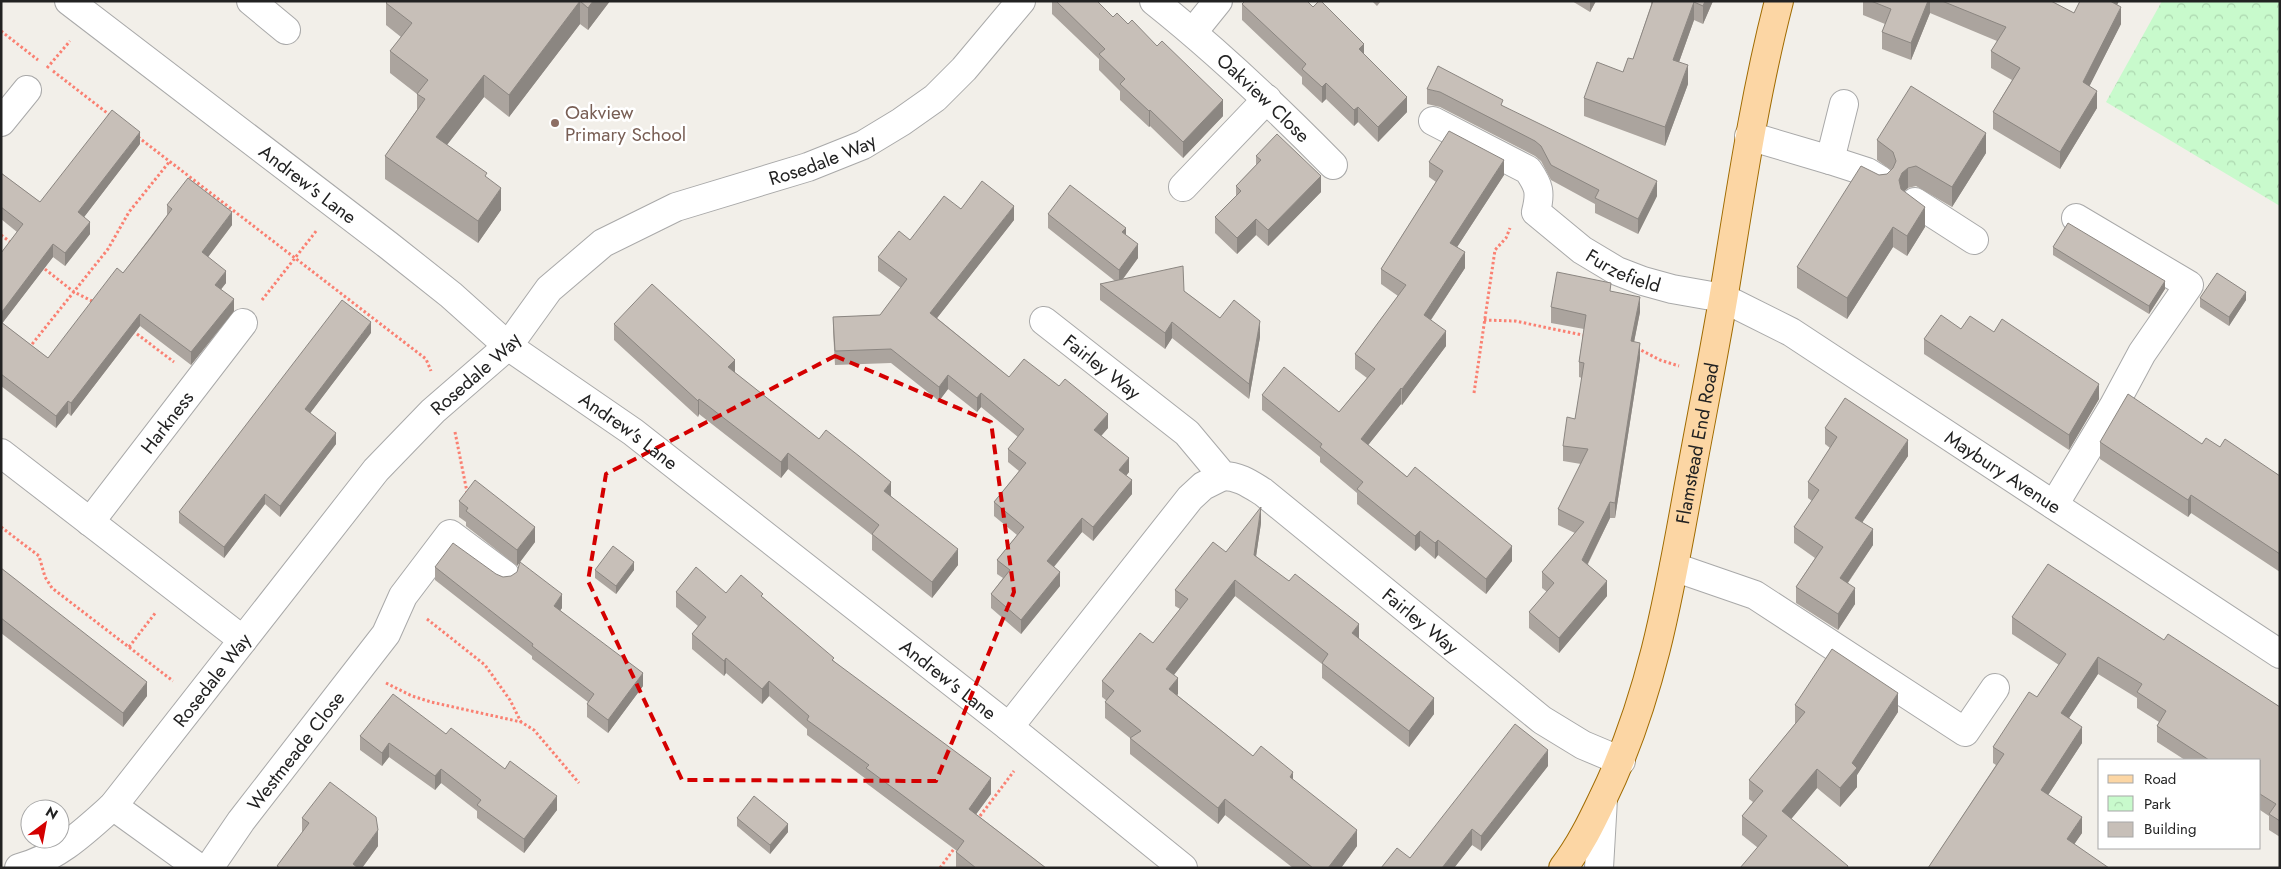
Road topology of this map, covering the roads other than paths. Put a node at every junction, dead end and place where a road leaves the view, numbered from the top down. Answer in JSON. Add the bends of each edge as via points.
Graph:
{"nodes":[{"id":1,"x":69,"y":1,"type":"edge"},
{"id":2,"x":251,"y":1,"type":"edge"},
{"id":3,"x":1020,"y":1,"type":"edge"},
{"id":4,"x":1154,"y":1,"type":"edge"},
{"id":5,"x":1218,"y":1,"type":"edge"},
{"id":6,"x":1779,"y":1,"type":"edge"},
{"id":7,"x":286,"y":30,"type":"dead end"},
{"id":8,"x":1193,"y":32,"type":"junction"},
{"id":9,"x":27,"y":90,"type":"road end"},
{"id":10,"x":1267,"y":99,"type":"junction"},
{"id":11,"x":1844,"y":104,"type":"dead end"},
{"id":12,"x":1433,"y":121,"type":"dead end"},
{"id":13,"x":1,"y":122,"type":"edge"},
{"id":14,"x":1749,"y":136,"type":"junction"},
{"id":15,"x":1830,"y":160,"type":"junction"},
{"id":16,"x":1333,"y":165,"type":"dead end"},
{"id":17,"x":1880,"y":180,"type":"edge"},
{"id":18,"x":1183,"y":187,"type":"dead end"},
{"id":19,"x":1915,"y":202,"type":"edge"},
{"id":20,"x":2076,"y":218,"type":"dead end"},
{"id":21,"x":1974,"y":240,"type":"dead end"},
{"id":22,"x":1723,"y":298,"type":"junction"},
{"id":23,"x":1044,"y":321,"type":"dead end"},
{"id":24,"x":244,"y":323,"type":"road end"},
{"id":25,"x":508,"y":346,"type":"junction"},
{"id":26,"x":1,"y":453,"type":"edge"},
{"id":27,"x":1223,"y":476,"type":"junction"},
{"id":28,"x":2054,"y":505,"type":"junction"},
{"id":29,"x":90,"y":522,"type":"junction"},
{"id":30,"x":1674,"y":567,"type":"junction"},
{"id":31,"x":505,"y":575,"type":"edge"},
{"id":32,"x":243,"y":640,"type":"junction"},
{"id":33,"x":2280,"y":654,"type":"edge"},
{"id":34,"x":1995,"y":688,"type":"dead end"},
{"id":35,"x":1009,"y":728,"type":"junction"},
{"id":36,"x":1621,"y":760,"type":"junction"},
{"id":37,"x":1603,"y":799,"type":"junction"},
{"id":38,"x":113,"y":806,"type":"junction"},
{"id":39,"x":18,"y":868,"type":"edge"},
{"id":40,"x":199,"y":868,"type":"edge"},
{"id":41,"x":208,"y":868,"type":"edge"},
{"id":42,"x":1182,"y":868,"type":"edge"},
{"id":43,"x":1563,"y":868,"type":"edge"},
{"id":44,"x":1599,"y":868,"type":"edge"}],
"edges":[{"from":1,"to":25,"type":"street","name":"Andrew's Lane","via":[[451,295]]},
{"from":2,"to":7,"type":"street"},
{"from":3,"to":25,"type":"street","name":"Rosedale Way","via":[[964,69],[935,98],[901,122],[863,144],[808,167],[676,207],[603,243],[549,289]]},
{"from":4,"to":8,"type":"street","name":"Oakview Close"},
{"from":5,"to":8,"type":"street"},
{"from":6,"to":14,"type":"main road","name":"Flamstead End Road"},
{"from":8,"to":10,"type":"street","name":"Oakview Close"},
{"from":9,"to":13,"type":"street"},
{"from":10,"to":16,"type":"street","name":"Oakview Close"},
{"from":10,"to":18,"type":"street"},
{"from":11,"to":15,"type":"street"},
{"from":12,"to":22,"type":"street","name":"Furzefield","via":[[1528,170],[1537,183],[1540,197],[1536,212],[1582,250],[1617,271],[1643,281]]},
{"from":14,"to":15,"type":"street"},
{"from":14,"to":22,"type":"main road","name":"Flamstead End Road"},
{"from":15,"to":17,"type":"street","via":[[1868,172]]},
{"from":19,"to":21,"type":"street"},
{"from":20,"to":28,"type":"street","via":[[2189,284],[2142,353]]},
{"from":22,"to":28,"type":"street","name":"Maybury Avenue","via":[[1791,332]]},
{"from":22,"to":30,"type":"main road","name":"Flamstead End Road"},
{"from":23,"to":27,"type":"street","name":"Fairley Way","via":[[1187,433]]},
{"from":24,"to":29,"type":"street","name":"Harkness"},
{"from":25,"to":32,"type":"street","name":"Rosedale Way","via":[[443,402],[376,470]]},
{"from":25,"to":35,"type":"street","name":"Andrew's Lane","via":[[633,432]]},
{"from":26,"to":29,"type":"street"},
{"from":27,"to":35,"type":"street","via":[[1190,498]]},
{"from":27,"to":36,"type":"street","name":"Fairley Way","via":[[1246,481],[1263,492],[1542,720],[1583,745]]},
{"from":28,"to":33,"type":"street","name":"Maybury Avenue"},
{"from":29,"to":32,"type":"street"},
{"from":30,"to":34,"type":"street","via":[[1755,596],[1965,732]]},
{"from":30,"to":36,"type":"main road","name":"Flamstead End Road","via":[[1640,712]]},
{"from":31,"to":41,"type":"street","name":"Westmeade Close","via":[[450,534],[403,596],[386,634]]},
{"from":32,"to":38,"type":"street","name":"Rosedale Way"},
{"from":35,"to":42,"type":"street","name":"Andrew's Lane"},
{"from":36,"to":37,"type":"main road","name":"Flamstead End Road"},
{"from":37,"to":43,"type":"main road","name":"Flamstead End Road","via":[[1580,846]]},
{"from":37,"to":44,"type":"street"},
{"from":38,"to":39,"type":"street","name":"Rosedale Way","via":[[77,839],[38,863]]},
{"from":38,"to":40,"type":"street"}]}
